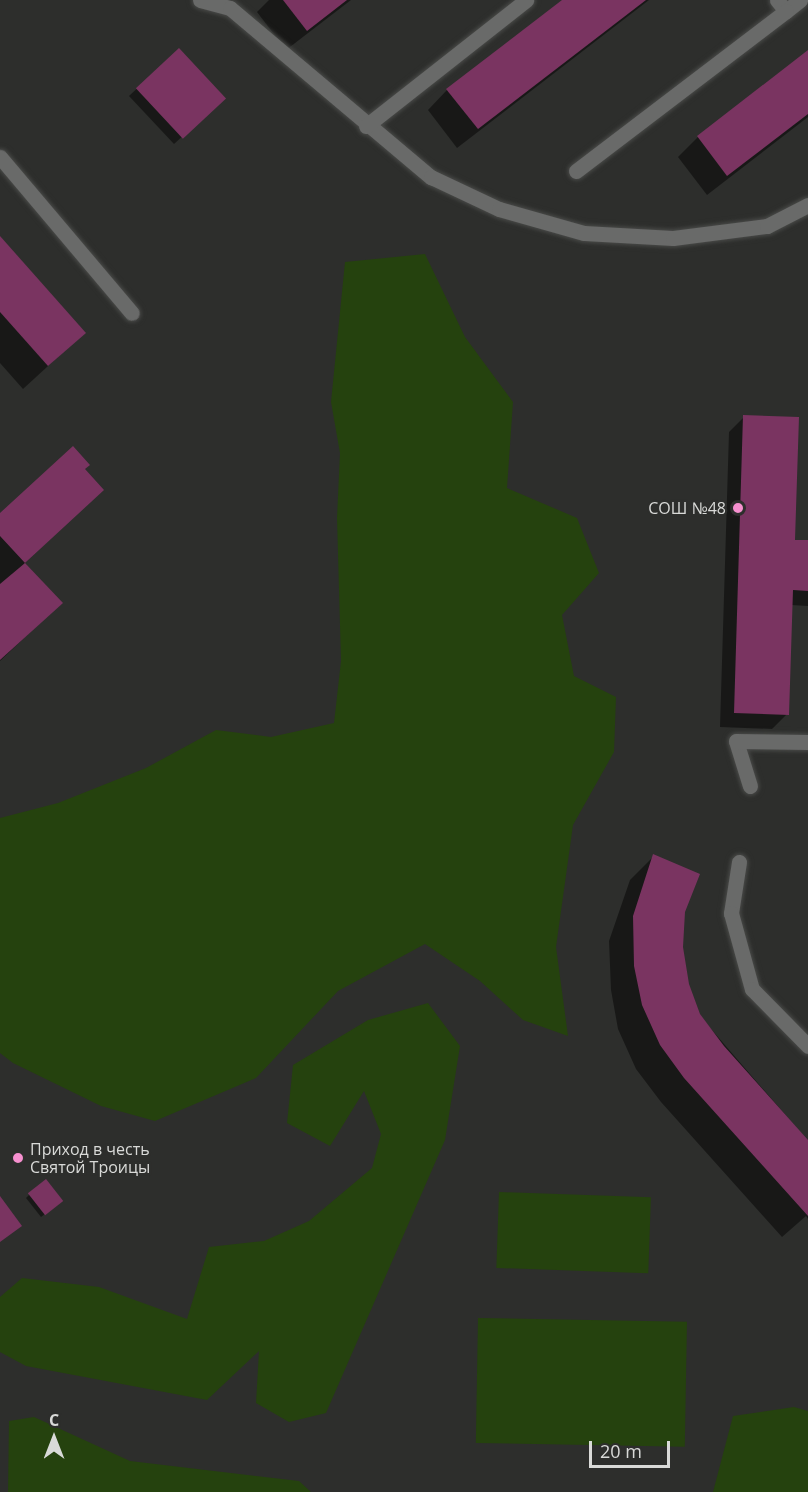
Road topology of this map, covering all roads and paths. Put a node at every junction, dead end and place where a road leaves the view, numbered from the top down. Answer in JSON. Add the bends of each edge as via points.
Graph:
{"nodes":[{"id":1,"x":200,"y":0,"type":"edge"},
{"id":2,"x":526,"y":0,"type":"edge"},
{"id":3,"x":800,"y":0,"type":"edge"},
{"id":4,"x":234,"y":4,"type":"edge"},
{"id":5,"x":781,"y":6,"type":"edge"},
{"id":6,"x":366,"y":126,"type":"junction"},
{"id":7,"x":0,"y":157,"type":"edge"},
{"id":8,"x":576,"y":171,"type":"dead end"},
{"id":9,"x":808,"y":205,"type":"edge"},
{"id":10,"x":132,"y":313,"type":"dead end"},
{"id":11,"x":808,"y":742,"type":"edge"},
{"id":12,"x":750,"y":786,"type":"dead end"},
{"id":13,"x":739,"y":862,"type":"dead end"},
{"id":14,"x":808,"y":1046,"type":"edge"}],
"edges":[{"from":1,"to":4,"type":"lane"},
{"from":2,"to":6,"type":"lane"},
{"from":3,"to":5,"type":"lane"},
{"from":4,"to":6,"type":"lane"},
{"from":5,"to":8,"type":"lane"},
{"from":6,"to":9,"type":"lane","via":[[431,177],[499,209],[584,233],[673,238],[767,226]]},
{"from":7,"to":10,"type":"lane"},
{"from":11,"to":12,"type":"lane","via":[[736,741]]},
{"from":13,"to":14,"type":"lane","via":[[732,913],[752,989]]}]}
